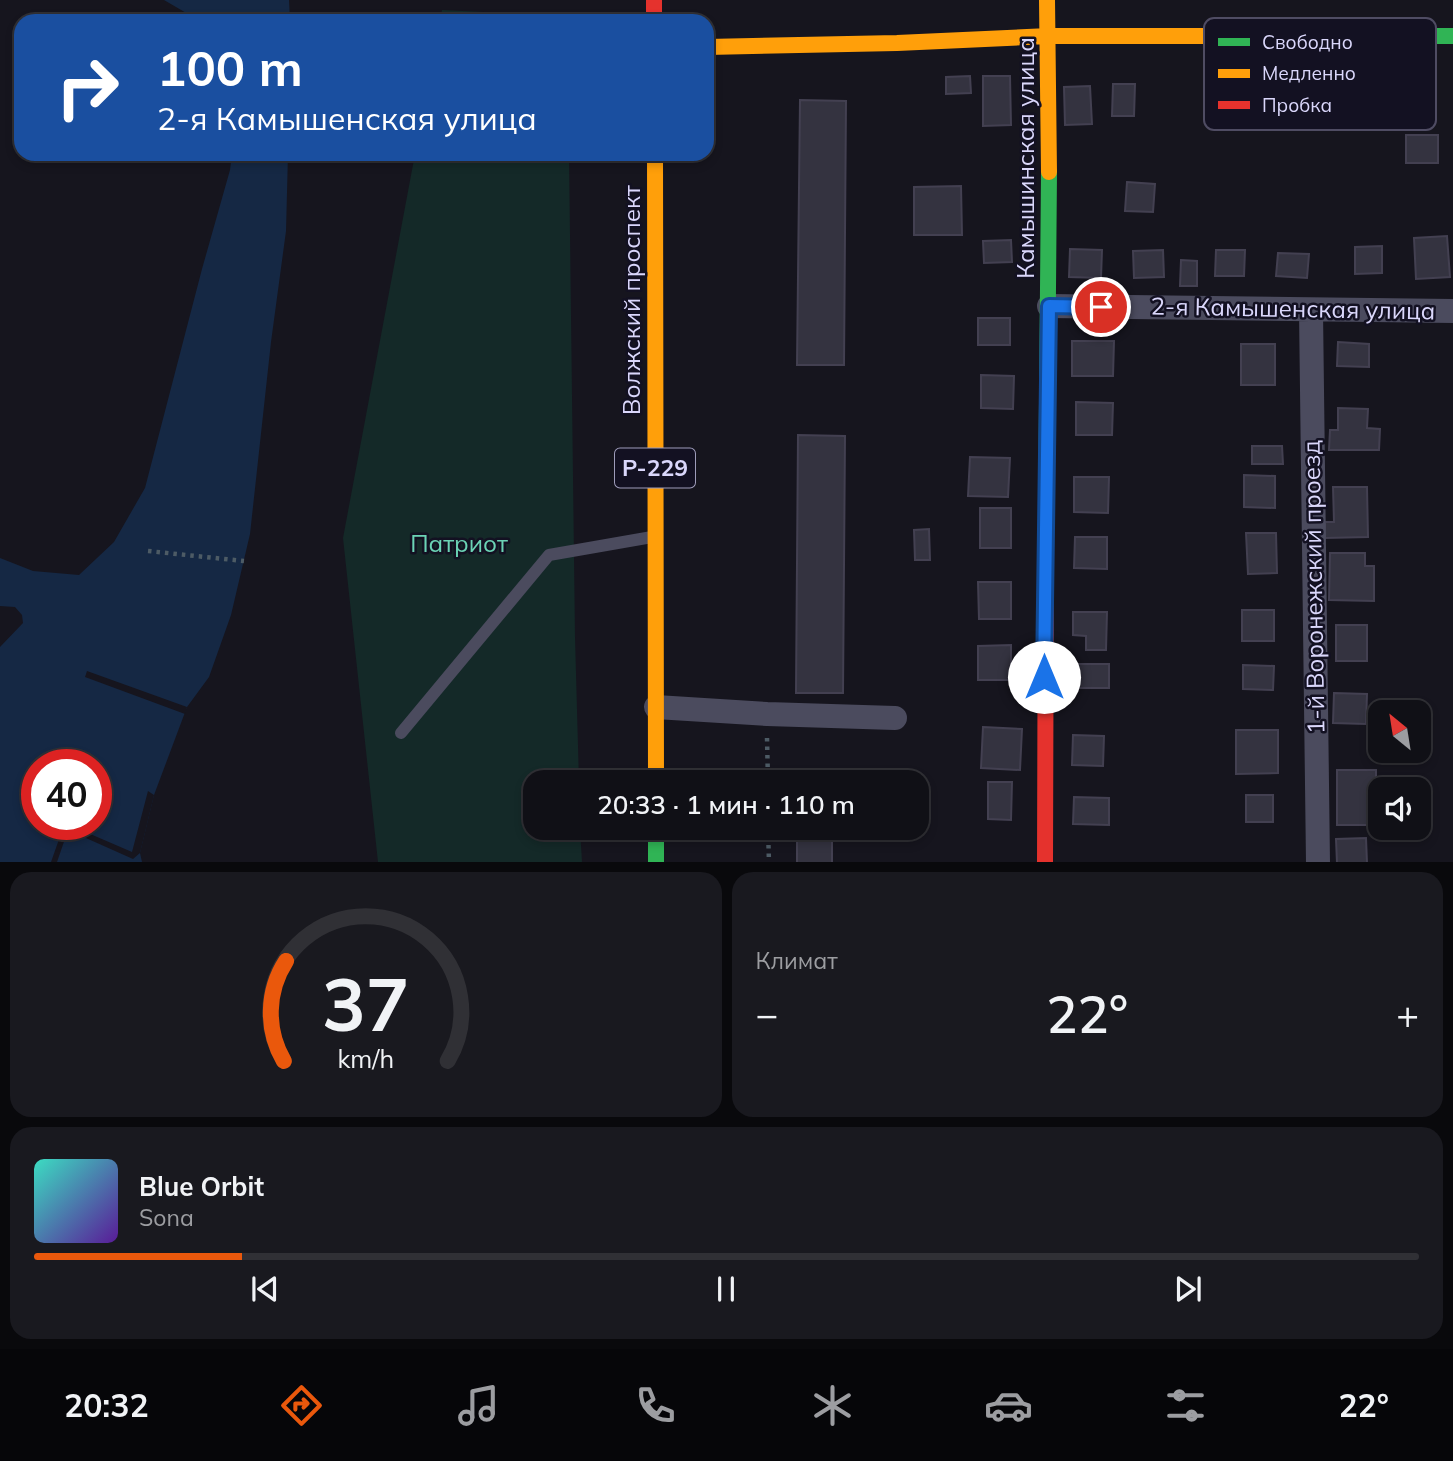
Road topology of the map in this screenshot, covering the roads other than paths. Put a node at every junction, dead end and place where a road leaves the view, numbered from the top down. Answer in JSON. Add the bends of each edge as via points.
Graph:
{"nodes":[{"id":1,"x":1047,"y":0,"type":"edge"},
{"id":2,"x":1049,"y":36,"type":"junction"},
{"id":3,"x":1204,"y":36,"type":"edge"},
{"id":4,"x":714,"y":47,"type":"edge"},
{"id":5,"x":655,"y":161,"type":"edge"},
{"id":6,"x":1049,"y":306,"type":"junction"},
{"id":7,"x":1311,"y":311,"type":"junction"},
{"id":8,"x":1453,"y":311,"type":"edge"},
{"id":9,"x":655,"y":536,"type":"junction"},
{"id":10,"x":656,"y":707,"type":"junction"},
{"id":11,"x":895,"y":718,"type":"dead end"},
{"id":12,"x":401,"y":733,"type":"dead end"},
{"id":13,"x":656,"y":770,"type":"edge"},
{"id":14,"x":656,"y":840,"type":"edge"},
{"id":15,"x":656,"y":862,"type":"edge"},
{"id":16,"x":1045,"y":862,"type":"edge"},
{"id":17,"x":1318,"y":862,"type":"edge"}],
"edges":[{"from":1,"to":2,"type":"street","name":"Камышинская улица"},
{"from":2,"to":3,"type":"street"},
{"from":2,"to":4,"type":"street"},
{"from":2,"to":6,"type":"street","name":"Камышинская улица"},
{"from":5,"to":9,"type":"street","name":"Волжский проспект","number":"Р-229"},
{"from":6,"to":7,"type":"street","name":"2-я Камышенская улица"},
{"from":6,"to":16,"type":"street","name":"Камышинская улица"},
{"from":7,"to":8,"type":"street","name":"2-я Камышенская улица"},
{"from":7,"to":17,"type":"street","name":"1-й Воронежский проезд"},
{"from":9,"to":10,"type":"street","name":"Волжский проспект","number":"Р-229"},
{"from":9,"to":12,"type":"lane","via":[[549,555]]},
{"from":10,"to":11,"type":"street"},
{"from":10,"to":13,"type":"street","name":"Волжский проспект","number":"Р-229"},
{"from":14,"to":15,"type":"street"}]}
